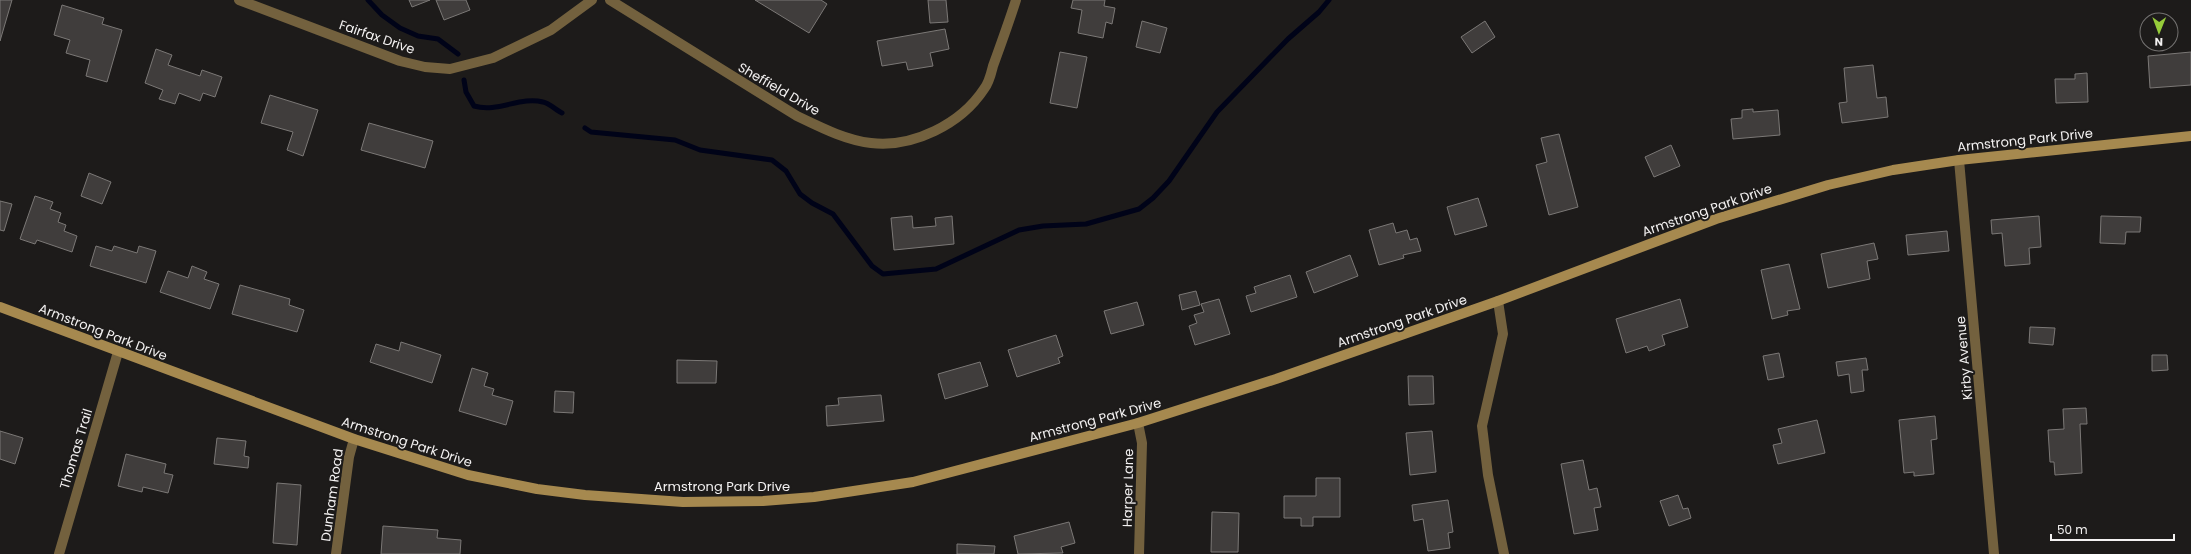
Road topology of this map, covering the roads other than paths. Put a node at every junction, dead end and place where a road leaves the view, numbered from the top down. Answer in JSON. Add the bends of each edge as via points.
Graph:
{"nodes":[{"id":1,"x":239,"y":0,"type":"edge"},
{"id":2,"x":592,"y":0,"type":"edge"},
{"id":3,"x":610,"y":0,"type":"edge"},
{"id":4,"x":1016,"y":0,"type":"edge"},
{"id":5,"x":2191,"y":136,"type":"edge"},
{"id":6,"x":1959,"y":160,"type":"junction"},
{"id":7,"x":1498,"y":300,"type":"junction"},
{"id":8,"x":0,"y":307,"type":"edge"},
{"id":9,"x":118,"y":352,"type":"junction"},
{"id":10,"x":1138,"y":423,"type":"junction"},
{"id":11,"x":354,"y":440,"type":"junction"},
{"id":12,"x":59,"y":554,"type":"edge"},
{"id":13,"x":336,"y":554,"type":"edge"},
{"id":14,"x":1139,"y":554,"type":"edge"},
{"id":15,"x":1504,"y":554,"type":"edge"},
{"id":16,"x":1994,"y":554,"type":"edge"}],
"edges":[{"from":1,"to":2,"type":"street","name":"Fairfax Drive","via":[[400,61],[450,69],[493,58],[551,30]]},
{"from":3,"to":4,"type":"street","name":"Sheffield Drive","via":[[797,116],[821,128],[871,143],[898,143],[923,136],[947,124],[968,109],[985,88]]},
{"from":5,"to":6,"type":"main road","name":"Armstrong Park Drive"},
{"from":6,"to":7,"type":"main road","name":"Armstrong Park Drive","via":[[1893,170],[1764,203]]},
{"from":6,"to":16,"type":"street","name":"Kirby Avenue"},
{"from":7,"to":10,"type":"main road","name":"Armstrong Park Drive","via":[[1276,379]]},
{"from":7,"to":15,"type":"street","via":[[1503,334],[1482,426],[1488,475]]},
{"from":8,"to":9,"type":"main road","name":"Armstrong Park Drive"},
{"from":9,"to":11,"type":"main road","name":"Armstrong Park Drive"},
{"from":9,"to":12,"type":"street","name":"Thomas Trail"},
{"from":10,"to":11,"type":"main road","name":"Armstrong Park Drive","via":[[913,482],[814,497],[763,501],[683,502],[537,489],[468,475]]},
{"from":10,"to":14,"type":"street","name":"Harper Lane","via":[[1142,443]]},
{"from":11,"to":13,"type":"street","name":"Dunham Road","via":[[349,457]]}]}
